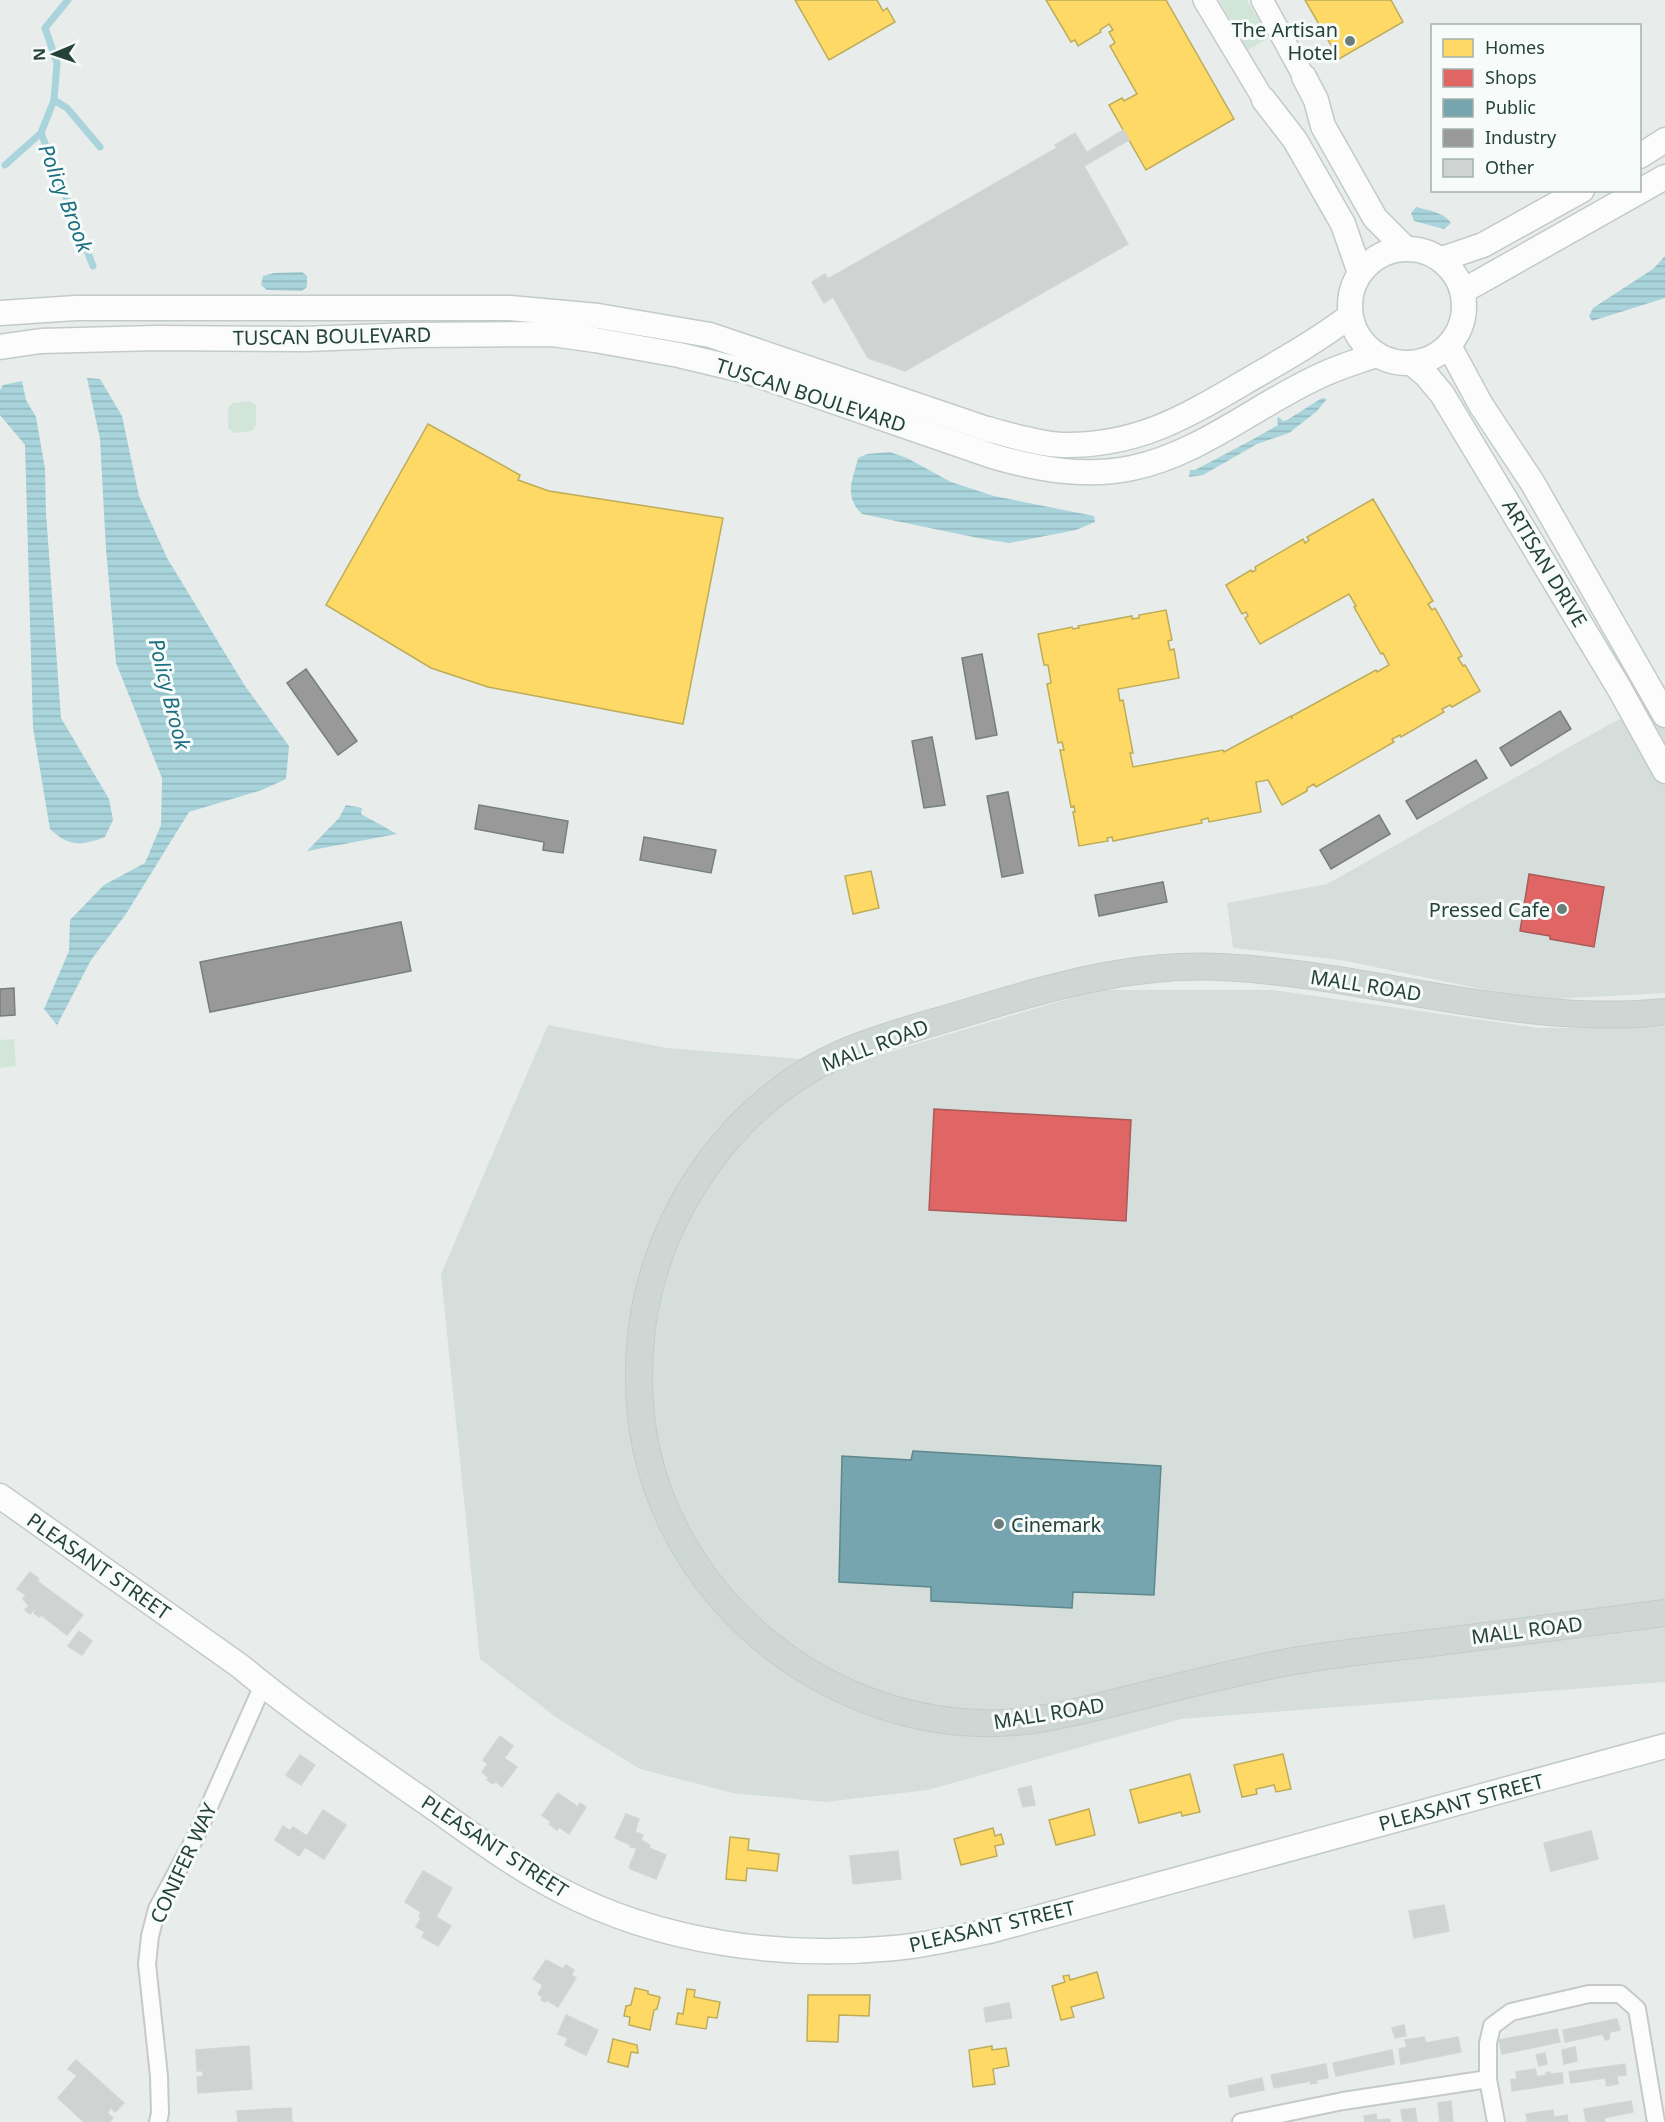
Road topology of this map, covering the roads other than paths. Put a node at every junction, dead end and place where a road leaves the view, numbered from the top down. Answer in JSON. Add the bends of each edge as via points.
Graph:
{"nodes":[{"id":1,"x":1204,"y":0,"type":"edge"},
{"id":2,"x":1262,"y":0,"type":"edge"},
{"id":3,"x":1304,"y":77,"type":"joint"},
{"id":4,"x":1264,"y":100,"type":"joint"},
{"id":5,"x":1665,"y":140,"type":"edge"},
{"id":6,"x":1641,"y":155,"type":"edge"},
{"id":7,"x":1665,"y":177,"type":"edge"},
{"id":8,"x":1641,"y":191,"type":"edge"},
{"id":9,"x":1578,"y":192,"type":"edge"},
{"id":10,"x":1638,"y":192,"type":"edge"},
{"id":11,"x":1405,"y":248,"type":"junction"},
{"id":12,"x":1442,"y":259,"type":"junction"},
{"id":13,"x":1360,"y":273,"type":"junction"},
{"id":14,"x":1463,"y":291,"type":"junction"},
{"id":15,"x":0,"y":314,"type":"edge"},
{"id":16,"x":1350,"y":316,"type":"junction"},
{"id":17,"x":1449,"y":346,"type":"junction"},
{"id":18,"x":0,"y":347,"type":"edge"},
{"id":19,"x":1376,"y":355,"type":"junction"},
{"id":20,"x":1413,"y":364,"type":"junction"},
{"id":21,"x":1665,"y":715,"type":"edge"},
{"id":22,"x":1665,"y":771,"type":"edge"},
{"id":23,"x":1665,"y":1012,"type":"edge"},
{"id":24,"x":0,"y":1496,"type":"edge"},
{"id":25,"x":1665,"y":1612,"type":"edge"},
{"id":26,"x":262,"y":1685,"type":"junction"},
{"id":27,"x":1665,"y":1746,"type":"edge"},
{"id":28,"x":1488,"y":2079,"type":"junction"},
{"id":29,"x":158,"y":2122,"type":"edge"},
{"id":30,"x":1241,"y":2122,"type":"edge"},
{"id":31,"x":1496,"y":2122,"type":"edge"},
{"id":32,"x":1656,"y":2122,"type":"edge"}],
"edges":[{"from":1,"to":4,"type":"street"},
{"from":2,"to":3,"type":"street"},
{"from":3,"to":11,"type":"main road","via":[[1323,126],[1375,218]]},
{"from":4,"to":13,"type":"main road","via":[[1295,140],[1343,224]]},
{"from":5,"to":6,"type":"main road"},
{"from":7,"to":8,"type":"main road"},
{"from":9,"to":12,"type":"main road","via":[[1483,245]]},
{"from":10,"to":14,"type":"main road"},
{"from":11,"to":12,"type":"main road","via":[[1424,250]]},
{"from":11,"to":13,"type":"main road","via":[[1386,252]]},
{"from":12,"to":14,"type":"main road","via":[[1455,273]]},
{"from":13,"to":16,"type":"main road","via":[[1350,296]]},
{"from":14,"to":17,"type":"main road","via":[[1465,311],[1460,330]]},
{"from":15,"to":16,"type":"main road","name":"TUSCAN BOULEVARD","via":[[76,308],[510,308],[598,316],[710,335],[987,429],[1060,445],[1118,440],[1184,418],[1318,340]]},
{"from":16,"to":19,"type":"main road","via":[[1355,331]]},
{"from":17,"to":20,"type":"main road","via":[[1432,358]]},
{"from":17,"to":21,"type":"main road","name":"ARTISAN DRIVE"},
{"from":18,"to":19,"type":"main road","name":"TUSCAN BOULEVARD","via":[[41,341],[156,338],[552,334],[679,355],[746,371],[992,456],[1028,466],[1079,472],[1129,468],[1171,456],[1324,374]]},
{"from":19,"to":20,"type":"main road"},
{"from":20,"to":22,"type":"main road","name":"ARTISAN DRIVE","via":[[1442,394],[1620,688]]},
{"from":23,"to":25,"type":"main road","name":"MALL ROAD","via":[[1618,1015],[1533,1011],[1316,976],[1175,966],[1120,972],[1050,988],[847,1051],[794,1081],[754,1112],[699,1176],[681,1206],[648,1290],[639,1390],[645,1447],[664,1506],[693,1562],[733,1611],[756,1634],[809,1673],[862,1699],[918,1716],[980,1724],[1044,1718],[1287,1662]]},
{"from":24,"to":26,"type":"main road","name":"PLEASANT STREET"},
{"from":26,"to":27,"type":"main road","name":"PLEASANT STREET","via":[[393,1780],[558,1890],[650,1928],[747,1947],[797,1950],[896,1948],[993,1930]]},
{"from":26,"to":29,"type":"street","name":"CONIFER WAY","via":[[196,1836],[157,1910],[150,1936],[147,1964],[159,2076]]},
{"from":28,"to":30,"type":"street","via":[[1343,2101]]},
{"from":28,"to":31,"type":"street"},
{"from":28,"to":32,"type":"street","via":[[1492,2026],[1511,2012],[1589,1994],[1620,1994],[1636,2009]]}]}
